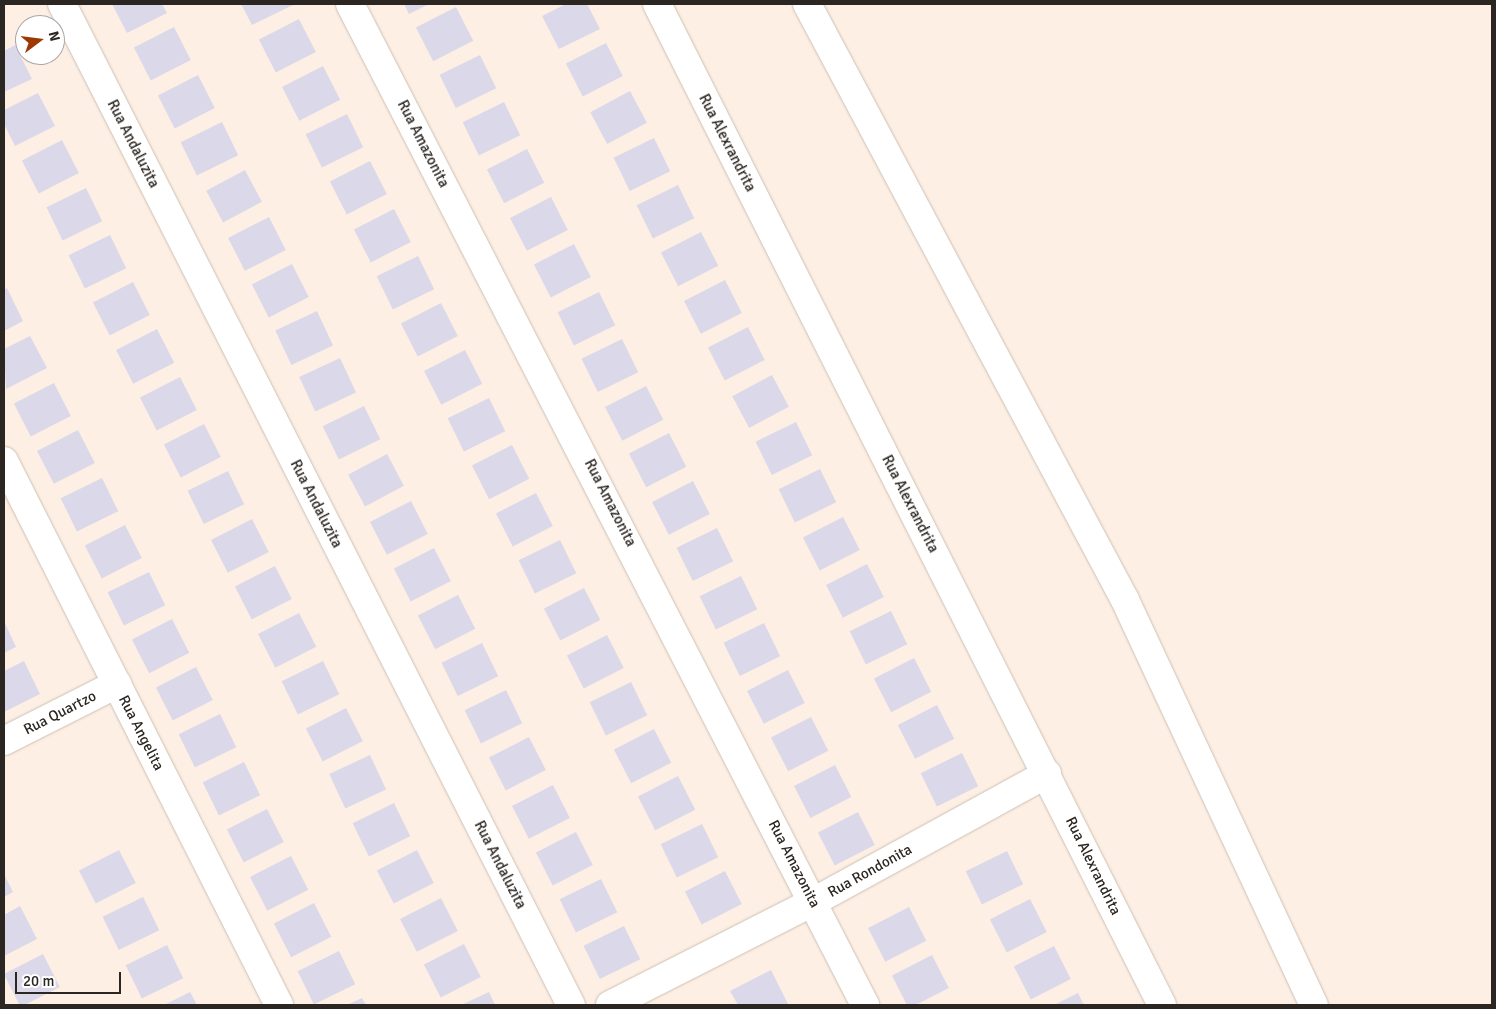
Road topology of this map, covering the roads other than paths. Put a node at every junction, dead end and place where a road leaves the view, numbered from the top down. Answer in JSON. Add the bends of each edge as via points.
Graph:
{"nodes":[{"id":1,"x":62,"y":4,"type":"edge"},
{"id":2,"x":350,"y":4,"type":"edge"},
{"id":3,"x":657,"y":4,"type":"edge"},
{"id":4,"x":807,"y":4,"type":"edge"},
{"id":5,"x":4,"y":460,"type":"edge"},
{"id":6,"x":117,"y":684,"type":"junction"},
{"id":7,"x":4,"y":741,"type":"edge"},
{"id":8,"x":1047,"y":774,"type":"junction"},
{"id":9,"x":813,"y":902,"type":"junction"},
{"id":10,"x":279,"y":1005,"type":"edge"},
{"id":11,"x":571,"y":1005,"type":"edge"},
{"id":12,"x":610,"y":1005,"type":"edge"},
{"id":13,"x":865,"y":1005,"type":"edge"},
{"id":14,"x":1162,"y":1005,"type":"edge"},
{"id":15,"x":1314,"y":1005,"type":"edge"}],
"edges":[{"from":1,"to":11,"type":"street","name":"Rua Andaluzita"},
{"from":2,"to":9,"type":"street","name":"Rua Amazonita"},
{"from":3,"to":8,"type":"street","name":"Rua Alexrandrita"},
{"from":4,"to":15,"type":"street","via":[[1125,600]]},
{"from":5,"to":6,"type":"street","name":"Rua Angelita"},
{"from":6,"to":7,"type":"street","name":"Rua Quartzo"},
{"from":6,"to":10,"type":"street","name":"Rua Angelita"},
{"from":8,"to":9,"type":"street","name":"Rua Rondonita"},
{"from":8,"to":14,"type":"street","name":"Rua Alexrandrita"},
{"from":9,"to":12,"type":"street","name":"Rua Rondonita"},
{"from":9,"to":13,"type":"street","name":"Rua Amazonita"}]}
